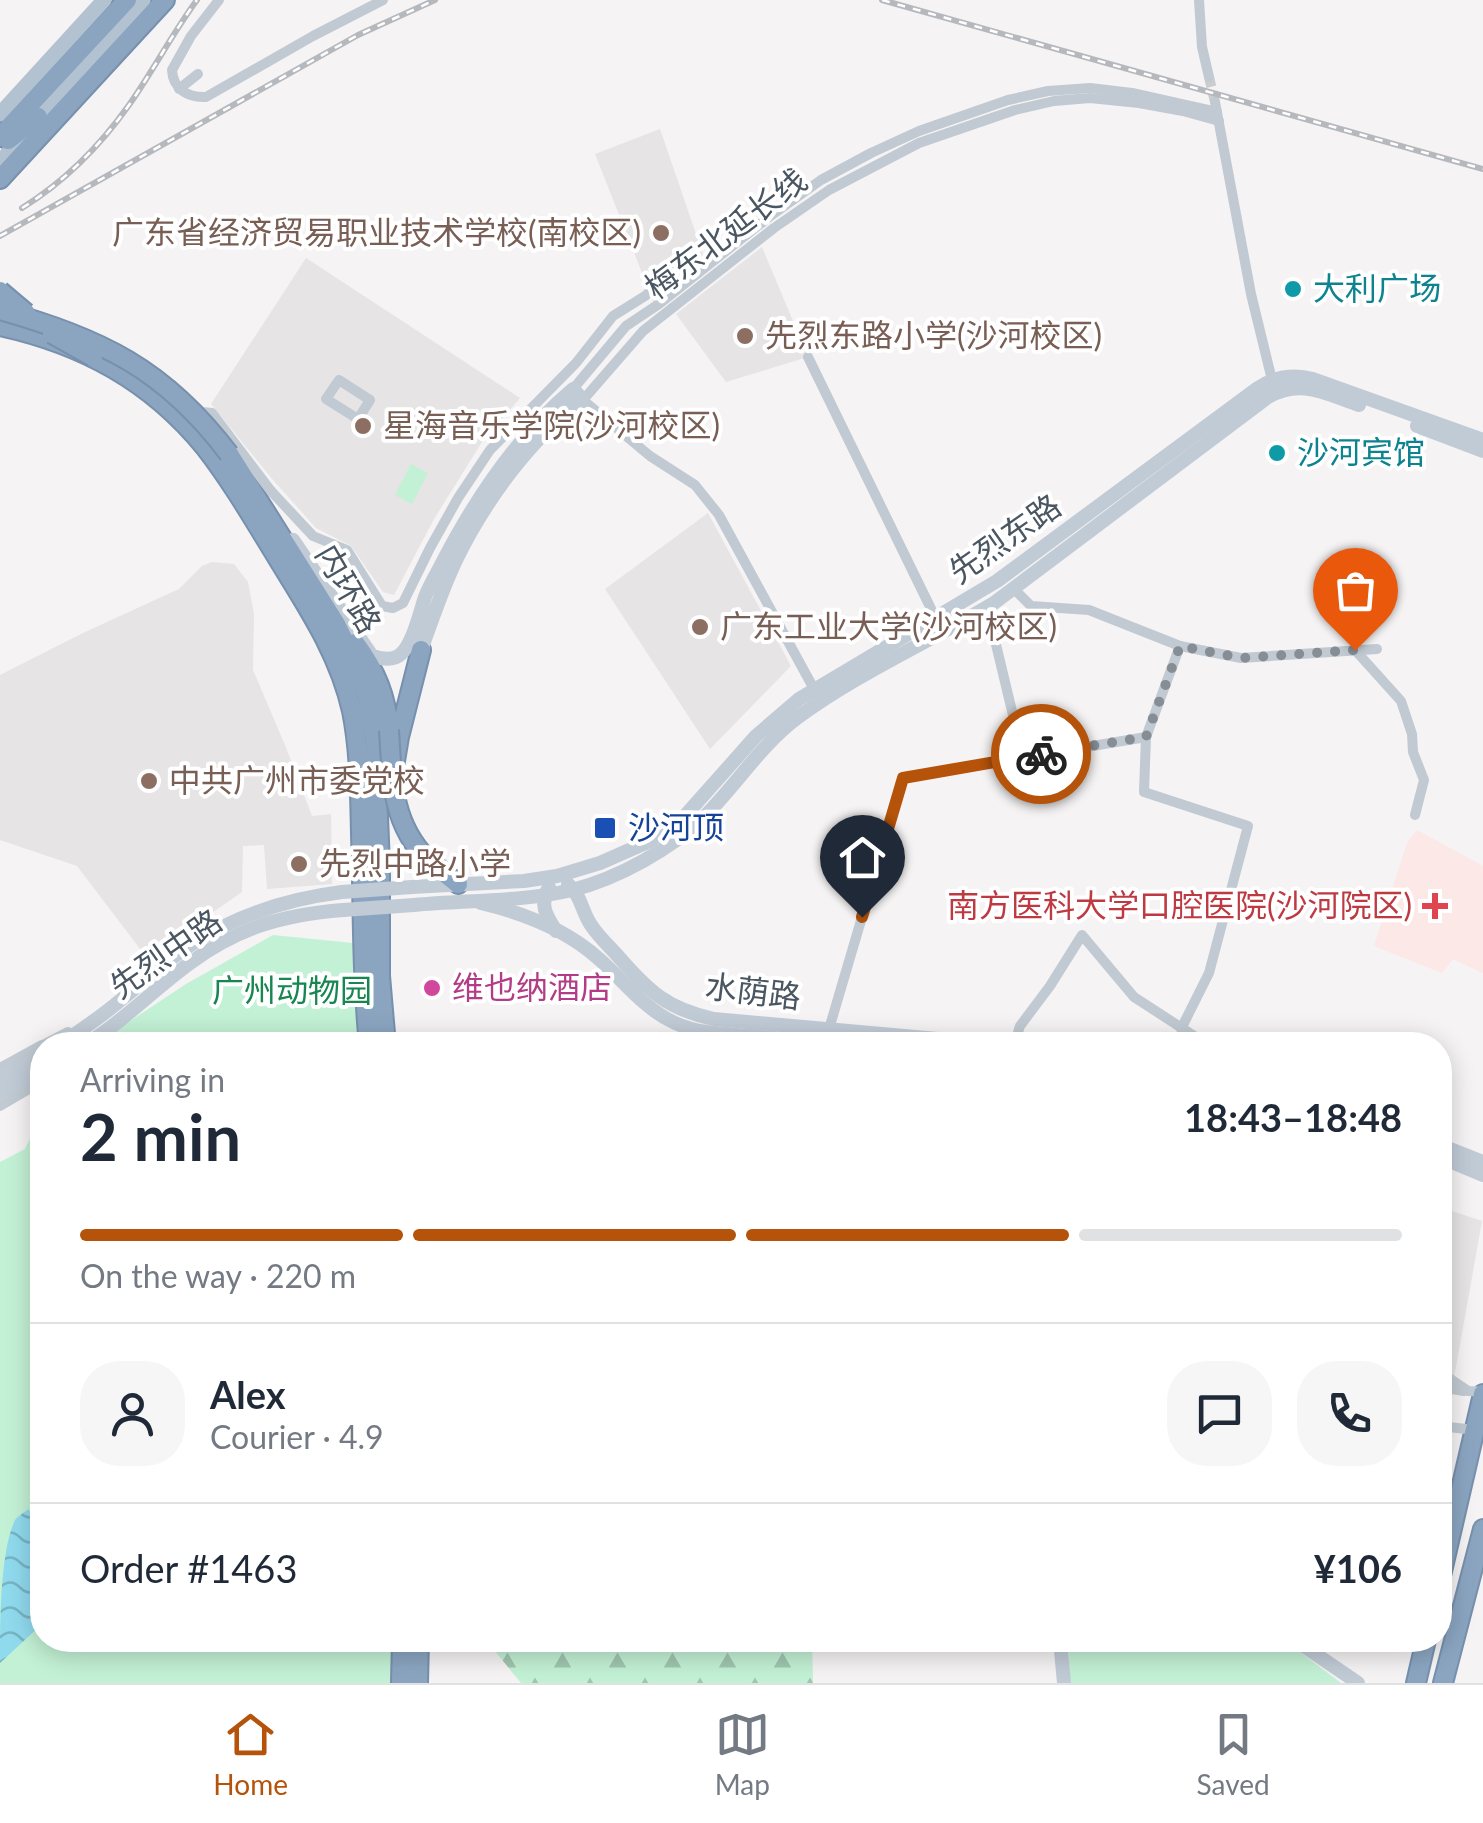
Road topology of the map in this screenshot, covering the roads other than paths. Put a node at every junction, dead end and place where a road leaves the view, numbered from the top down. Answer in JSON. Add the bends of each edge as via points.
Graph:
{"nodes":[{"id":1,"x":104,"y":0,"type":"edge"},
{"id":2,"x":114,"y":0,"type":"edge"},
{"id":3,"x":127,"y":0,"type":"edge"},
{"id":4,"x":143,"y":0,"type":"edge"},
{"id":5,"x":165,"y":0,"type":"edge"},
{"id":6,"x":219,"y":0,"type":"edge"},
{"id":7,"x":383,"y":0,"type":"edge"},
{"id":8,"x":1198,"y":0,"type":"edge"},
{"id":9,"x":198,"y":74,"type":"dead end"},
{"id":10,"x":1209,"y":77,"type":"tunnel mouth"},
{"id":11,"x":179,"y":89,"type":"junction"},
{"id":12,"x":1090,"y":92,"type":"junction"},
{"id":13,"x":0,"y":114,"type":"edge"},
{"id":14,"x":38,"y":117,"type":"junction"},
{"id":15,"x":0,"y":126,"type":"edge"},
{"id":16,"x":919,"y":131,"type":"junction"},
{"id":17,"x":0,"y":137,"type":"edge"},
{"id":18,"x":932,"y":138,"type":"junction"},
{"id":19,"x":0,"y":146,"type":"edge"},
{"id":20,"x":0,"y":162,"type":"edge"},
{"id":21,"x":0,"y":180,"type":"edge"},
{"id":22,"x":673,"y":270,"type":"dead end"},
{"id":23,"x":709,"y":271,"type":"junction"},
{"id":24,"x":0,"y":291,"type":"edge"},
{"id":25,"x":0,"y":306,"type":"edge"},
{"id":26,"x":613,"y":316,"type":"junction"},
{"id":27,"x":0,"y":322,"type":"edge"},
{"id":28,"x":626,"y":326,"type":"junction"},
{"id":29,"x":59,"y":327,"type":"junction"},
{"id":30,"x":93,"y":357,"type":"junction"},
{"id":31,"x":808,"y":357,"type":"dead end"},
{"id":32,"x":1272,"y":380,"type":"junction"},
{"id":33,"x":578,"y":395,"type":"junction"},
{"id":34,"x":202,"y":412,"type":"junction"},
{"id":35,"x":1432,"y":427,"type":"junction"},
{"id":36,"x":1483,"y":440,"type":"edge"},
{"id":37,"x":1483,"y":452,"type":"edge"},
{"id":38,"x":306,"y":573,"type":"junction"},
{"id":39,"x":1014,"y":589,"type":"junction"},
{"id":40,"x":403,"y":604,"type":"junction"},
{"id":41,"x":987,"y":607,"type":"junction"},
{"id":42,"x":948,"y":618,"type":"junction"},
{"id":43,"x":418,"y":620,"type":"junction"},
{"id":44,"x":1180,"y":646,"type":"junction"},
{"id":45,"x":1378,"y":649,"type":"dead end"},
{"id":46,"x":421,"y":650,"type":"joint"},
{"id":47,"x":1355,"y":650,"type":"junction"},
{"id":48,"x":814,"y":689,"type":"junction"},
{"id":49,"x":1146,"y":737,"type":"junction"},
{"id":50,"x":1023,"y":756,"type":"junction"},
{"id":51,"x":1416,"y":816,"type":"dead end"},
{"id":52,"x":557,"y":876,"type":"junction"},
{"id":53,"x":574,"y":889,"type":"junction"},
{"id":54,"x":462,"y":892,"type":"junction"},
{"id":55,"x":545,"y":894,"type":"junction"},
{"id":56,"x":414,"y":905,"type":"joint"},
{"id":57,"x":556,"y":931,"type":"junction"},
{"id":58,"x":214,"y":939,"type":"junction"},
{"id":59,"x":101,"y":1016,"type":"junction"},
{"id":60,"x":688,"y":1028,"type":"junction"},
{"id":61,"x":830,"y":1029,"type":"junction"},
{"id":62,"x":1182,"y":1029,"type":"junction"},
{"id":63,"x":69,"y":1032,"type":"edge"},
{"id":64,"x":77,"y":1032,"type":"edge"},
{"id":65,"x":104,"y":1032,"type":"edge"},
{"id":66,"x":377,"y":1032,"type":"edge"},
{"id":67,"x":380,"y":1032,"type":"edge"},
{"id":68,"x":380,"y":1032,"type":"edge"},
{"id":69,"x":689,"y":1032,"type":"edge"},
{"id":70,"x":709,"y":1032,"type":"edge"},
{"id":71,"x":863,"y":1032,"type":"edge"},
{"id":72,"x":1018,"y":1032,"type":"edge"},
{"id":73,"x":1187,"y":1032,"type":"edge"},
{"id":74,"x":30,"y":1052,"type":"edge"},
{"id":75,"x":30,"y":1063,"type":"edge"},
{"id":76,"x":0,"y":1068,"type":"edge"},
{"id":77,"x":30,"y":1078,"type":"edge"},
{"id":78,"x":0,"y":1081,"type":"edge"},
{"id":79,"x":30,"y":1088,"type":"edge"},
{"id":80,"x":0,"y":1093,"type":"edge"},
{"id":81,"x":0,"y":1106,"type":"edge"},
{"id":82,"x":1452,"y":1150,"type":"edge"},
{"id":83,"x":1452,"y":1162,"type":"edge"},
{"id":84,"x":1483,"y":1162,"type":"edge"},
{"id":85,"x":1483,"y":1175,"type":"edge"},
{"id":86,"x":1452,"y":1379,"type":"edge"},
{"id":87,"x":1452,"y":1389,"type":"edge"},
{"id":88,"x":1480,"y":1394,"type":"edge"},
{"id":89,"x":1478,"y":1425,"type":"edge"},
{"id":90,"x":1452,"y":1426,"type":"edge"},
{"id":91,"x":1483,"y":1530,"type":"edge"},
{"id":92,"x":1452,"y":1531,"type":"edge"},
{"id":93,"x":402,"y":1652,"type":"edge"},
{"id":94,"x":419,"y":1652,"type":"edge"},
{"id":95,"x":1061,"y":1652,"type":"edge"},
{"id":96,"x":1313,"y":1652,"type":"edge"},
{"id":97,"x":1423,"y":1652,"type":"edge"},
{"id":98,"x":401,"y":1683,"type":"edge"},
{"id":99,"x":418,"y":1683,"type":"edge"},
{"id":100,"x":1064,"y":1683,"type":"edge"},
{"id":101,"x":1358,"y":1683,"type":"edge"},
{"id":102,"x":1416,"y":1683,"type":"edge"},
{"id":103,"x":1446,"y":1683,"type":"edge"}],
"edges":[{"from":1,"to":13,"type":"main road"},
{"from":2,"to":15,"type":"highway"},
{"from":3,"to":17,"type":"highway"},
{"from":4,"to":14,"type":"main road"},
{"from":5,"to":21,"type":"highway"},
{"from":6,"to":11,"type":"street","via":[[175,62],[172,76]]},
{"from":7,"to":11,"type":"street","via":[[206,96]]},
{"from":8,"to":10,"type":"street"},
{"from":9,"to":11,"type":"street"},
{"from":12,"to":16,"type":"street","name":"梅东北延长线","via":[[1008,100]]},
{"from":12,"to":18,"type":"street","name":"梅东北延长线"},
{"from":12,"to":32,"type":"street","name":"梅东北延长线","via":[[1217,112]]},
{"from":14,"to":19,"type":"highway"},
{"from":14,"to":20,"type":"main road"},
{"from":16,"to":18,"type":"street"},
{"from":16,"to":23,"type":"street","name":"梅东北延长线","via":[[821,180]]},
{"from":18,"to":23,"type":"street","name":"梅东北延长线","via":[[829,190]]},
{"from":22,"to":26,"type":"street"},
{"from":23,"to":28,"type":"street","name":"梅东北延长线"},
{"from":23,"to":33,"type":"street","name":"梅东北延长线"},
{"from":24,"to":29,"type":"highway","bridge":true,"via":[[24,312]]},
{"from":25,"to":29,"type":"highway","name":"内环路","bridge":true},
{"from":25,"to":30,"type":"highway","bridge":true},
{"from":26,"to":28,"type":"street"},
{"from":26,"to":40,"type":"street","via":[[490,450]]},
{"from":27,"to":30,"type":"highway","name":"内环路","bridge":true},
{"from":27,"to":34,"type":"street","via":[[68,327],[116,348]]},
{"from":28,"to":33,"type":"street","name":"梅东北延长线"},
{"from":29,"to":38,"type":"highway","name":"内环路","bridge":true,"via":[[142,368],[188,406],[240,469]]},
{"from":30,"to":66,"type":"highway","name":"内环路","via":[[136,382],[192,432],[330,648],[354,724],[364,984]]},
{"from":31,"to":42,"type":"street"},
{"from":32,"to":35,"type":"street","name":"先烈东路","via":[[1313,378]]},
{"from":32,"to":42,"type":"street","name":"先烈东路"},
{"from":33,"to":43,"type":"street","name":"梅东北延长线","via":[[525,436],[501,466],[459,530]]},
{"from":33,"to":46,"type":"street","name":"梅东北延长线","via":[[486,508],[459,554]]},
{"from":33,"to":48,"type":"street","via":[[694,485],[718,515]]},
{"from":34,"to":40,"type":"street","via":[[212,413],[313,536],[347,550],[382,606]]},
{"from":34,"to":43,"type":"street","name":"梅东北延长线","via":[[372,656],[399,657]]},
{"from":35,"to":36,"type":"street","name":"先烈东路"},
{"from":35,"to":37,"type":"street","name":"先烈东路"},
{"from":35,"to":39,"type":"street","name":"先烈东路","via":[[1307,388],[1281,391]]},
{"from":38,"to":54,"type":"highway","bridge":true,"via":[[378,678],[395,803],[408,836]]},
{"from":38,"to":67,"type":"highway","name":"内环路","via":[[344,639],[373,726]]},
{"from":39,"to":41,"type":"street","name":"先烈东路"},
{"from":39,"to":44,"type":"street","via":[[1031,606],[1089,610]]},
{"from":40,"to":43,"type":"street"},
{"from":41,"to":42,"type":"street","name":"先烈东路"},
{"from":41,"to":50,"type":"street"},
{"from":42,"to":48,"type":"street","name":"先烈东路"},
{"from":42,"to":53,"type":"street","name":"先烈东路","via":[[794,720],[669,846]]},
{"from":44,"to":47,"type":"street","via":[[1241,658]]},
{"from":44,"to":49,"type":"street"},
{"from":45,"to":47,"type":"street"},
{"from":46,"to":68,"type":"highway","via":[[396,759]]},
{"from":47,"to":51,"type":"street","via":[[1401,701],[1424,780]]},
{"from":48,"to":52,"type":"street","name":"先烈东路","via":[[768,723],[672,827],[630,851]]},
{"from":49,"to":50,"type":"street"},
{"from":49,"to":62,"type":"street","via":[[1144,792],[1248,826],[1209,972]]},
{"from":50,"to":61,"type":"street","via":[[903,778]]},
{"from":52,"to":53,"type":"street","name":"水荫路"},
{"from":52,"to":54,"type":"street","name":"先烈东路"},
{"from":52,"to":55,"type":"street"},
{"from":53,"to":55,"type":"street","name":"先烈东路"},
{"from":53,"to":61,"type":"street","name":"水荫路","via":[[592,927],[642,984],[675,1008],[714,1020]]},
{"from":54,"to":55,"type":"street","name":"先烈东路"},
{"from":54,"to":56,"type":"street","name":"先烈东路"},
{"from":54,"to":57,"type":"street","name":"水荫路"},
{"from":54,"to":58,"type":"street","name":"先烈东路","bridge":true,"via":[[412,887],[305,897],[246,915]]},
{"from":55,"to":57,"type":"street","via":[[544,912]]},
{"from":56,"to":58,"type":"street","name":"先烈中路","bridge":true,"via":[[282,917]]},
{"from":57,"to":60,"type":"street","name":"水荫路","via":[[594,954],[648,1008]]},
{"from":58,"to":59,"type":"street","name":"先烈中路","via":[[172,958]]},
{"from":58,"to":65,"type":"street","name":"先烈中路"},
{"from":59,"to":63,"type":"street"},
{"from":59,"to":64,"type":"street","name":"先烈中路"},
{"from":60,"to":69,"type":"street"},
{"from":60,"to":70,"type":"street","name":"水荫路"},
{"from":61,"to":71,"type":"street","name":"水荫路"},
{"from":62,"to":72,"type":"street","via":[[1134,996],[1082,935]]},
{"from":62,"to":73,"type":"street"},
{"from":74,"to":76,"type":"street"},
{"from":75,"to":78,"type":"street"},
{"from":77,"to":80,"type":"street"},
{"from":79,"to":81,"type":"street"},
{"from":82,"to":84,"type":"street"},
{"from":83,"to":85,"type":"street"},
{"from":86,"to":88,"type":"street"},
{"from":87,"to":88,"type":"street"},
{"from":88,"to":89,"type":"highway"},
{"from":89,"to":90,"type":"street"},
{"from":89,"to":92,"type":"highway"},
{"from":91,"to":103,"type":"highway"},
{"from":93,"to":98,"type":"highway"},
{"from":94,"to":99,"type":"highway"},
{"from":95,"to":100,"type":"street"},
{"from":96,"to":101,"type":"street"},
{"from":97,"to":102,"type":"highway"}]}
